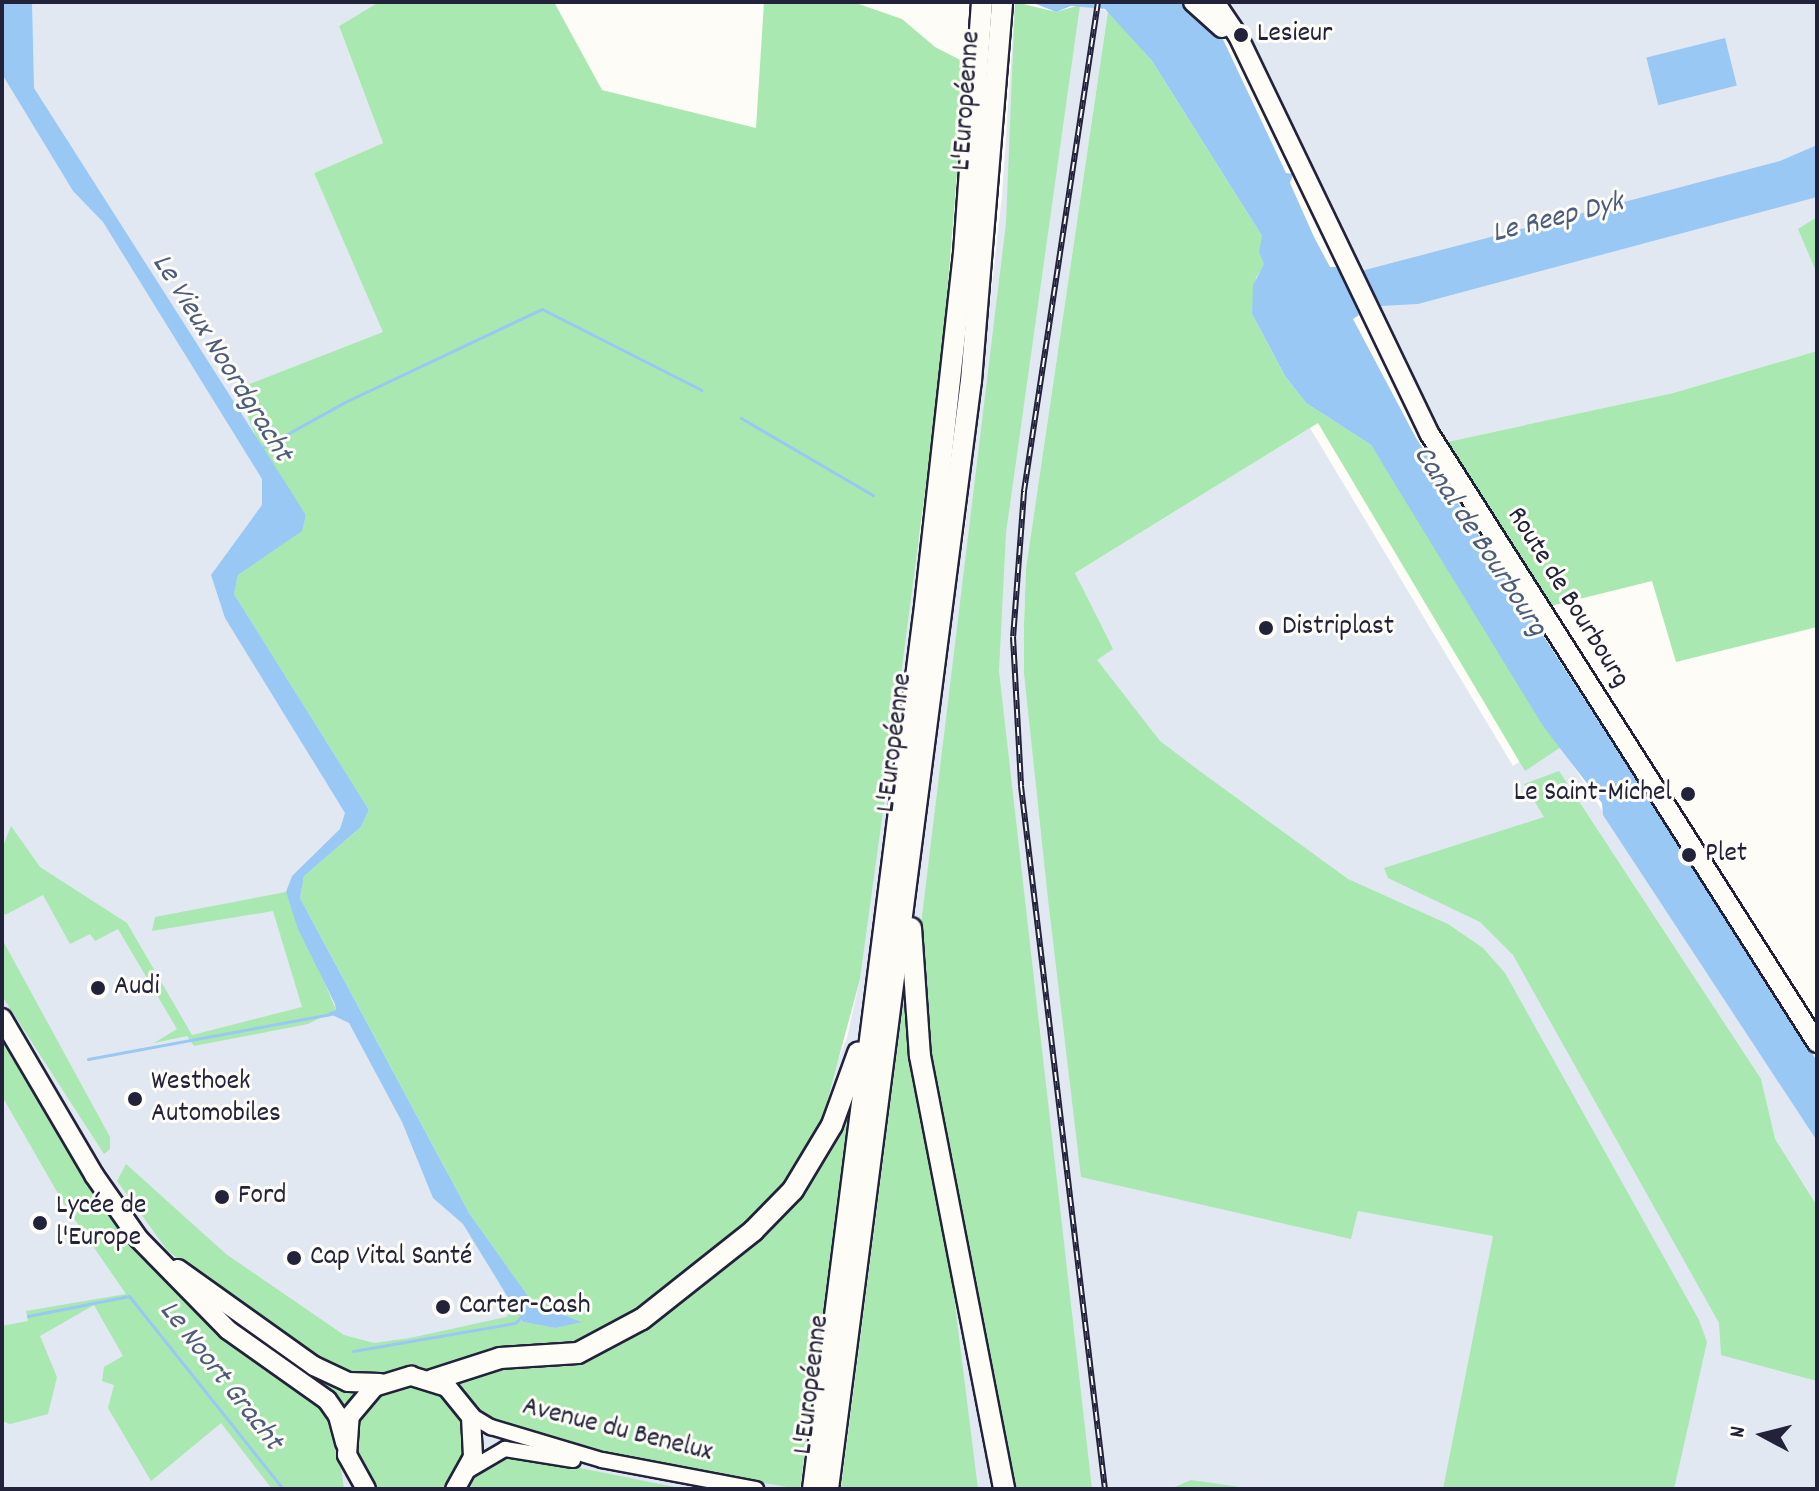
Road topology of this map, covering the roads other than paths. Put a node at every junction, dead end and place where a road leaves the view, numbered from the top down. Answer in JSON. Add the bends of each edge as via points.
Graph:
{"nodes":[{"id":1,"x":1193,"y":2,"type":"edge"},
{"id":2,"x":1215,"y":2,"type":"edge"},
{"id":3,"x":982,"y":5,"type":"edge"},
{"id":4,"x":1002,"y":9,"type":"edge"},
{"id":5,"x":1298,"y":167,"type":"junction"},
{"id":6,"x":942,"y":606,"type":"junction"},
{"id":7,"x":913,"y":706,"type":"junction"},
{"id":8,"x":2,"y":1009,"type":"edge"},
{"id":9,"x":2,"y":1018,"type":"edge"},
{"id":10,"x":1817,"y":1043,"type":"edge"},
{"id":11,"x":957,"y":1248,"type":"junction"},
{"id":12,"x":432,"y":1380,"type":"junction"},
{"id":13,"x":380,"y":1383,"type":"junction"},
{"id":14,"x":469,"y":1414,"type":"junction"},
{"id":15,"x":345,"y":1443,"type":"junction"},
{"id":16,"x":469,"y":1470,"type":"junction"},
{"id":17,"x":351,"y":1480,"type":"edge"},
{"id":18,"x":366,"y":1489,"type":"edge"},
{"id":19,"x":455,"y":1489,"type":"edge"},
{"id":20,"x":709,"y":1489,"type":"edge"},
{"id":21,"x":756,"y":1489,"type":"edge"},
{"id":22,"x":813,"y":1489,"type":"edge"},
{"id":23,"x":828,"y":1489,"type":"edge"},
{"id":24,"x":993,"y":1489,"type":"edge"},
{"id":25,"x":1004,"y":1489,"type":"edge"}],
"edges":[{"from":1,"to":5,"type":"main road","name":"Route de Bourbourg","via":[[1225,33]]},
{"from":2,"to":5,"type":"main road","name":"Route de Bourbourg","via":[[1238,36]]},
{"from":3,"to":7,"type":"highway","name":"L'Européenne","via":[[961,282]]},
{"from":4,"to":6,"type":"highway","name":"L'Européenne","via":[[981,285]]},
{"from":5,"to":10,"type":"main road","name":"Route de Bourbourg","via":[[1440,451]]},
{"from":6,"to":11,"type":"highway","via":[[913,887],[911,955],[920,1056]]},
{"from":6,"to":23,"type":"highway","name":"L'Européenne"},
{"from":7,"to":12,"type":"highway","via":[[861,1038],[836,1116],[803,1177],[753,1231],[611,1340],[559,1357],[495,1359]]},
{"from":7,"to":22,"type":"highway","name":"L'Européenne"},
{"from":8,"to":13,"type":"main road","via":[[119,1198],[168,1260],[307,1362],[348,1382]]},
{"from":9,"to":15,"type":"main road","via":[[98,1182],[139,1239],[235,1336],[327,1400]]},
{"from":11,"to":24,"type":"highway"},
{"from":11,"to":25,"type":"highway"},
{"from":12,"to":13,"type":"main road","via":[[404,1376]]},
{"from":12,"to":14,"type":"main road","via":[[455,1394]]},
{"from":13,"to":15,"type":"main road","via":[[355,1406]]},
{"from":14,"to":16,"type":"main road","via":[[475,1440]]},
{"from":14,"to":21,"type":"street","name":"Avenue du Benelux","via":[[491,1427],[602,1460]]},
{"from":15,"to":17,"type":"main road"},
{"from":16,"to":19,"type":"main road"},
{"from":16,"to":20,"type":"street","name":"Avenue du Benelux","via":[[495,1451],[511,1449]]},
{"from":17,"to":18,"type":"main road"}]}
